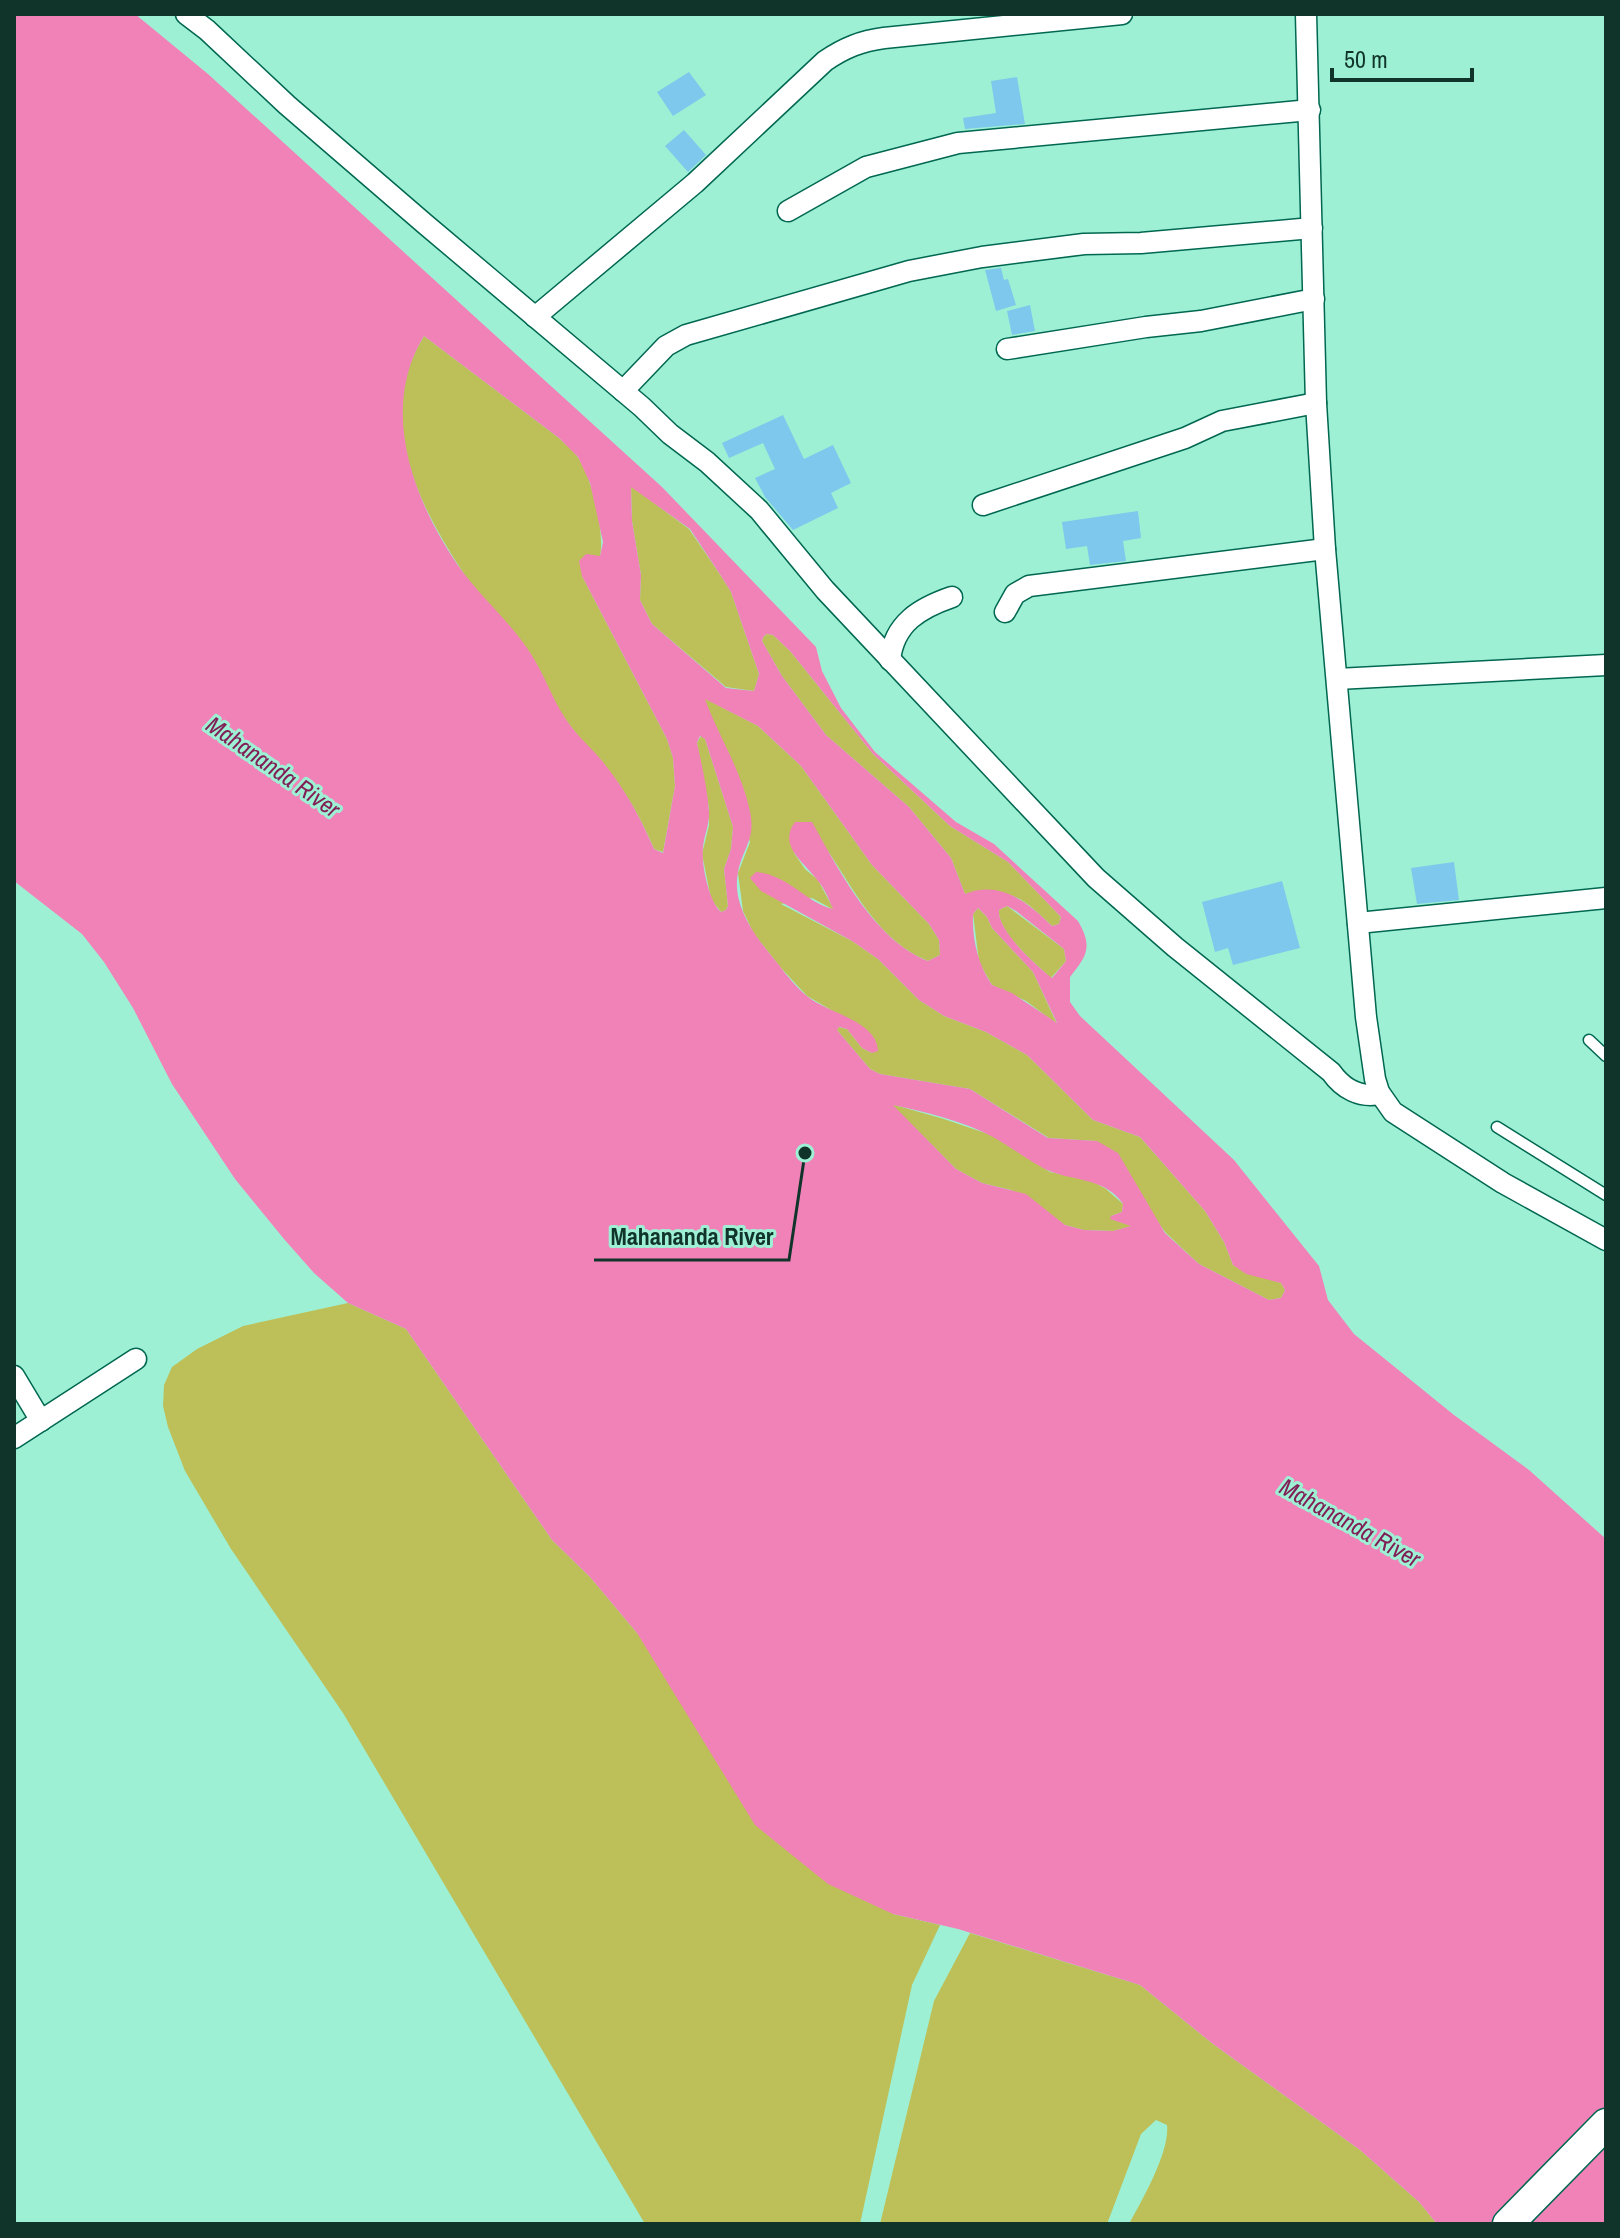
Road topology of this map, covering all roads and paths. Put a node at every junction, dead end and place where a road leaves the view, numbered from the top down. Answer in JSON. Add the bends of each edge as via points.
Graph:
{"nodes":[{"id":1,"x":186,"y":14,"type":"edge"},
{"id":2,"x":1122,"y":14,"type":"edge"},
{"id":3,"x":1306,"y":14,"type":"edge"},
{"id":4,"x":1310,"y":110,"type":"junction"},
{"id":5,"x":788,"y":211,"type":"dead end"},
{"id":6,"x":1312,"y":228,"type":"junction"},
{"id":7,"x":1314,"y":299,"type":"junction"},
{"id":8,"x":535,"y":317,"type":"junction"},
{"id":9,"x":1007,"y":349,"type":"dead end"},
{"id":10,"x":623,"y":391,"type":"junction"},
{"id":11,"x":1316,"y":403,"type":"junction"},
{"id":12,"x":983,"y":505,"type":"dead end"},
{"id":13,"x":1325,"y":549,"type":"junction"},
{"id":14,"x":952,"y":597,"type":"dead end"},
{"id":15,"x":1005,"y":612,"type":"dead end"},
{"id":16,"x":890,"y":660,"type":"junction"},
{"id":17,"x":1606,"y":665,"type":"edge"},
{"id":18,"x":1337,"y":679,"type":"junction"},
{"id":19,"x":1606,"y":898,"type":"edge"},
{"id":20,"x":1358,"y":923,"type":"junction"},
{"id":21,"x":1589,"y":1040,"type":"dead end"},
{"id":22,"x":1606,"y":1056,"type":"edge"},
{"id":23,"x":1380,"y":1094,"type":"junction"},
{"id":24,"x":1497,"y":1127,"type":"dead end"},
{"id":25,"x":1606,"y":1195,"type":"edge"},
{"id":26,"x":1605,"y":1236,"type":"edge"},
{"id":27,"x":136,"y":1359,"type":"dead end"},
{"id":28,"x":14,"y":1376,"type":"edge"},
{"id":29,"x":41,"y":1421,"type":"junction"},
{"id":30,"x":14,"y":1438,"type":"edge"},
{"id":31,"x":1606,"y":2124,"type":"edge"},
{"id":32,"x":1508,"y":2224,"type":"edge"}],
"edges":[{"from":1,"to":8,"type":"street"},
{"from":2,"to":8,"type":"street","via":[[868,40],[838,52],[695,183]]},
{"from":3,"to":4,"type":"street"},
{"from":4,"to":5,"type":"street","via":[[958,143],[866,167]]},
{"from":4,"to":6,"type":"street"},
{"from":6,"to":7,"type":"street"},
{"from":6,"to":10,"type":"street","via":[[1084,244],[909,271],[686,335],[666,346]]},
{"from":7,"to":9,"type":"street"},
{"from":7,"to":11,"type":"street"},
{"from":8,"to":10,"type":"street"},
{"from":10,"to":16,"type":"street","via":[[759,510]]},
{"from":11,"to":12,"type":"street","via":[[1222,421]]},
{"from":11,"to":13,"type":"street"},
{"from":13,"to":15,"type":"street","via":[[1029,586],[1015,594]]},
{"from":13,"to":18,"type":"street"},
{"from":14,"to":16,"type":"street","via":[[927,605],[901,626]]},
{"from":16,"to":23,"type":"street","via":[[1096,878],[1343,1085],[1360,1094]]},
{"from":17,"to":18,"type":"street"},
{"from":18,"to":20,"type":"street"},
{"from":19,"to":20,"type":"street"},
{"from":20,"to":23,"type":"street","via":[[1371,1058]]},
{"from":21,"to":22,"type":"lane"},
{"from":23,"to":26,"type":"street","via":[[1401,1120],[1503,1183]]},
{"from":24,"to":25,"type":"lane"},
{"from":27,"to":29,"type":"street"},
{"from":28,"to":29,"type":"street"},
{"from":29,"to":30,"type":"street"},
{"from":31,"to":32,"type":"main road"}]}
